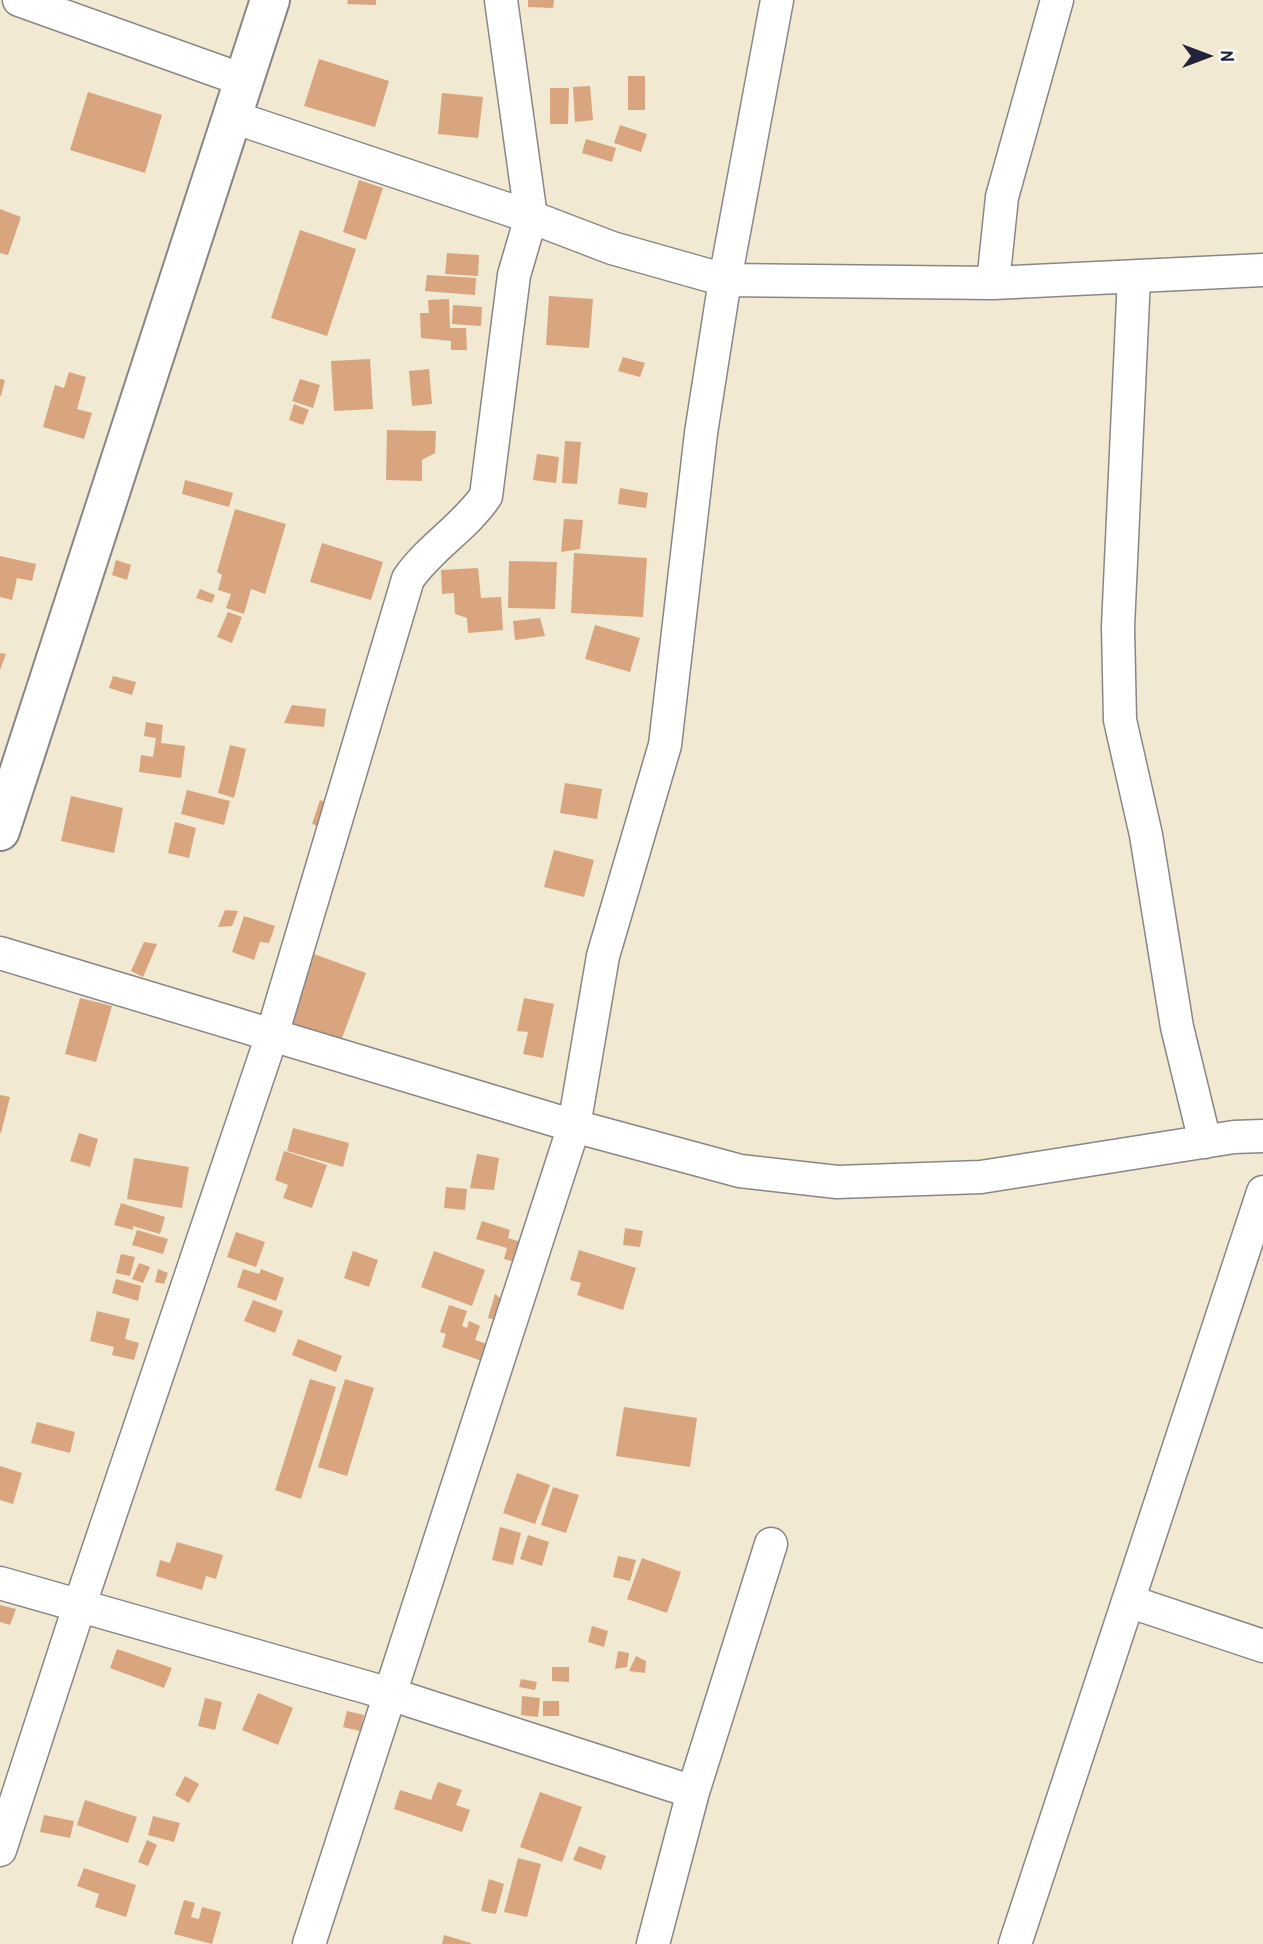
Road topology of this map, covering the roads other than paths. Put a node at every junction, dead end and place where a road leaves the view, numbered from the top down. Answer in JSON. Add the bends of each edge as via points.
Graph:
{"nodes":[{"id":1,"x":19,"y":0,"type":"edge"},
{"id":2,"x":270,"y":0,"type":"edge"},
{"id":3,"x":501,"y":0,"type":"edge"},
{"id":4,"x":777,"y":0,"type":"edge"},
{"id":5,"x":1057,"y":0,"type":"edge"},
{"id":6,"x":243,"y":80,"type":"junction"},
{"id":7,"x":233,"y":117,"type":"junction"},
{"id":8,"x":531,"y":218,"type":"junction"},
{"id":9,"x":1263,"y":270,"type":"edge"},
{"id":10,"x":1134,"y":277,"type":"junction"},
{"id":11,"x":725,"y":280,"type":"junction"},
{"id":12,"x":993,"y":284,"type":"junction"},
{"id":13,"x":0,"y":831,"type":"edge"},
{"id":14,"x":0,"y":953,"type":"edge"},
{"id":15,"x":272,"y":1035,"type":"junction"},
{"id":16,"x":574,"y":1126,"type":"junction"},
{"id":17,"x":1263,"y":1136,"type":"edge"},
{"id":18,"x":1205,"y":1142,"type":"junction"},
{"id":19,"x":1263,"y":1192,"type":"edge"},
{"id":20,"x":771,"y":1544,"type":"dead end"},
{"id":21,"x":0,"y":1583,"type":"edge"},
{"id":22,"x":1128,"y":1601,"type":"junction"},
{"id":23,"x":79,"y":1607,"type":"junction"},
{"id":24,"x":1263,"y":1646,"type":"edge"},
{"id":25,"x":390,"y":1694,"type":"junction"},
{"id":26,"x":693,"y":1791,"type":"junction"},
{"id":27,"x":0,"y":1850,"type":"edge"},
{"id":28,"x":309,"y":1944,"type":"edge"},
{"id":29,"x":653,"y":1944,"type":"edge"},
{"id":30,"x":1015,"y":1944,"type":"edge"}],
"edges":[{"from":1,"to":6,"type":"street"},
{"from":2,"to":6,"type":"street"},
{"from":3,"to":8,"type":"street"},
{"from":4,"to":11,"type":"street"},
{"from":5,"to":12,"type":"street","via":[[1002,197]]},
{"from":6,"to":7,"type":"street"},
{"from":7,"to":8,"type":"street"},
{"from":7,"to":13,"type":"street"},
{"from":8,"to":11,"type":"street","via":[[612,248]]},
{"from":8,"to":15,"type":"street","via":[[514,275],[486,496],[473,516],[420,561],[408,579]]},
{"from":9,"to":10,"type":"street"},
{"from":10,"to":12,"type":"street"},
{"from":10,"to":18,"type":"street","via":[[1118,627],[1120,720],[1146,835],[1177,1027]]},
{"from":11,"to":12,"type":"street"},
{"from":11,"to":16,"type":"street","via":[[701,433],[665,744],[603,956]]},
{"from":14,"to":15,"type":"street"},
{"from":15,"to":16,"type":"street"},
{"from":15,"to":23,"type":"street"},
{"from":16,"to":18,"type":"street","via":[[740,1171],[837,1182],[981,1177]]},
{"from":16,"to":25,"type":"street"},
{"from":17,"to":18,"type":"street"},
{"from":19,"to":22,"type":"street"},
{"from":20,"to":26,"type":"street"},
{"from":21,"to":23,"type":"street"},
{"from":22,"to":24,"type":"street"},
{"from":22,"to":30,"type":"street"},
{"from":23,"to":25,"type":"street"},
{"from":23,"to":27,"type":"street"},
{"from":25,"to":26,"type":"street"},
{"from":25,"to":28,"type":"street"},
{"from":26,"to":29,"type":"street"}]}
